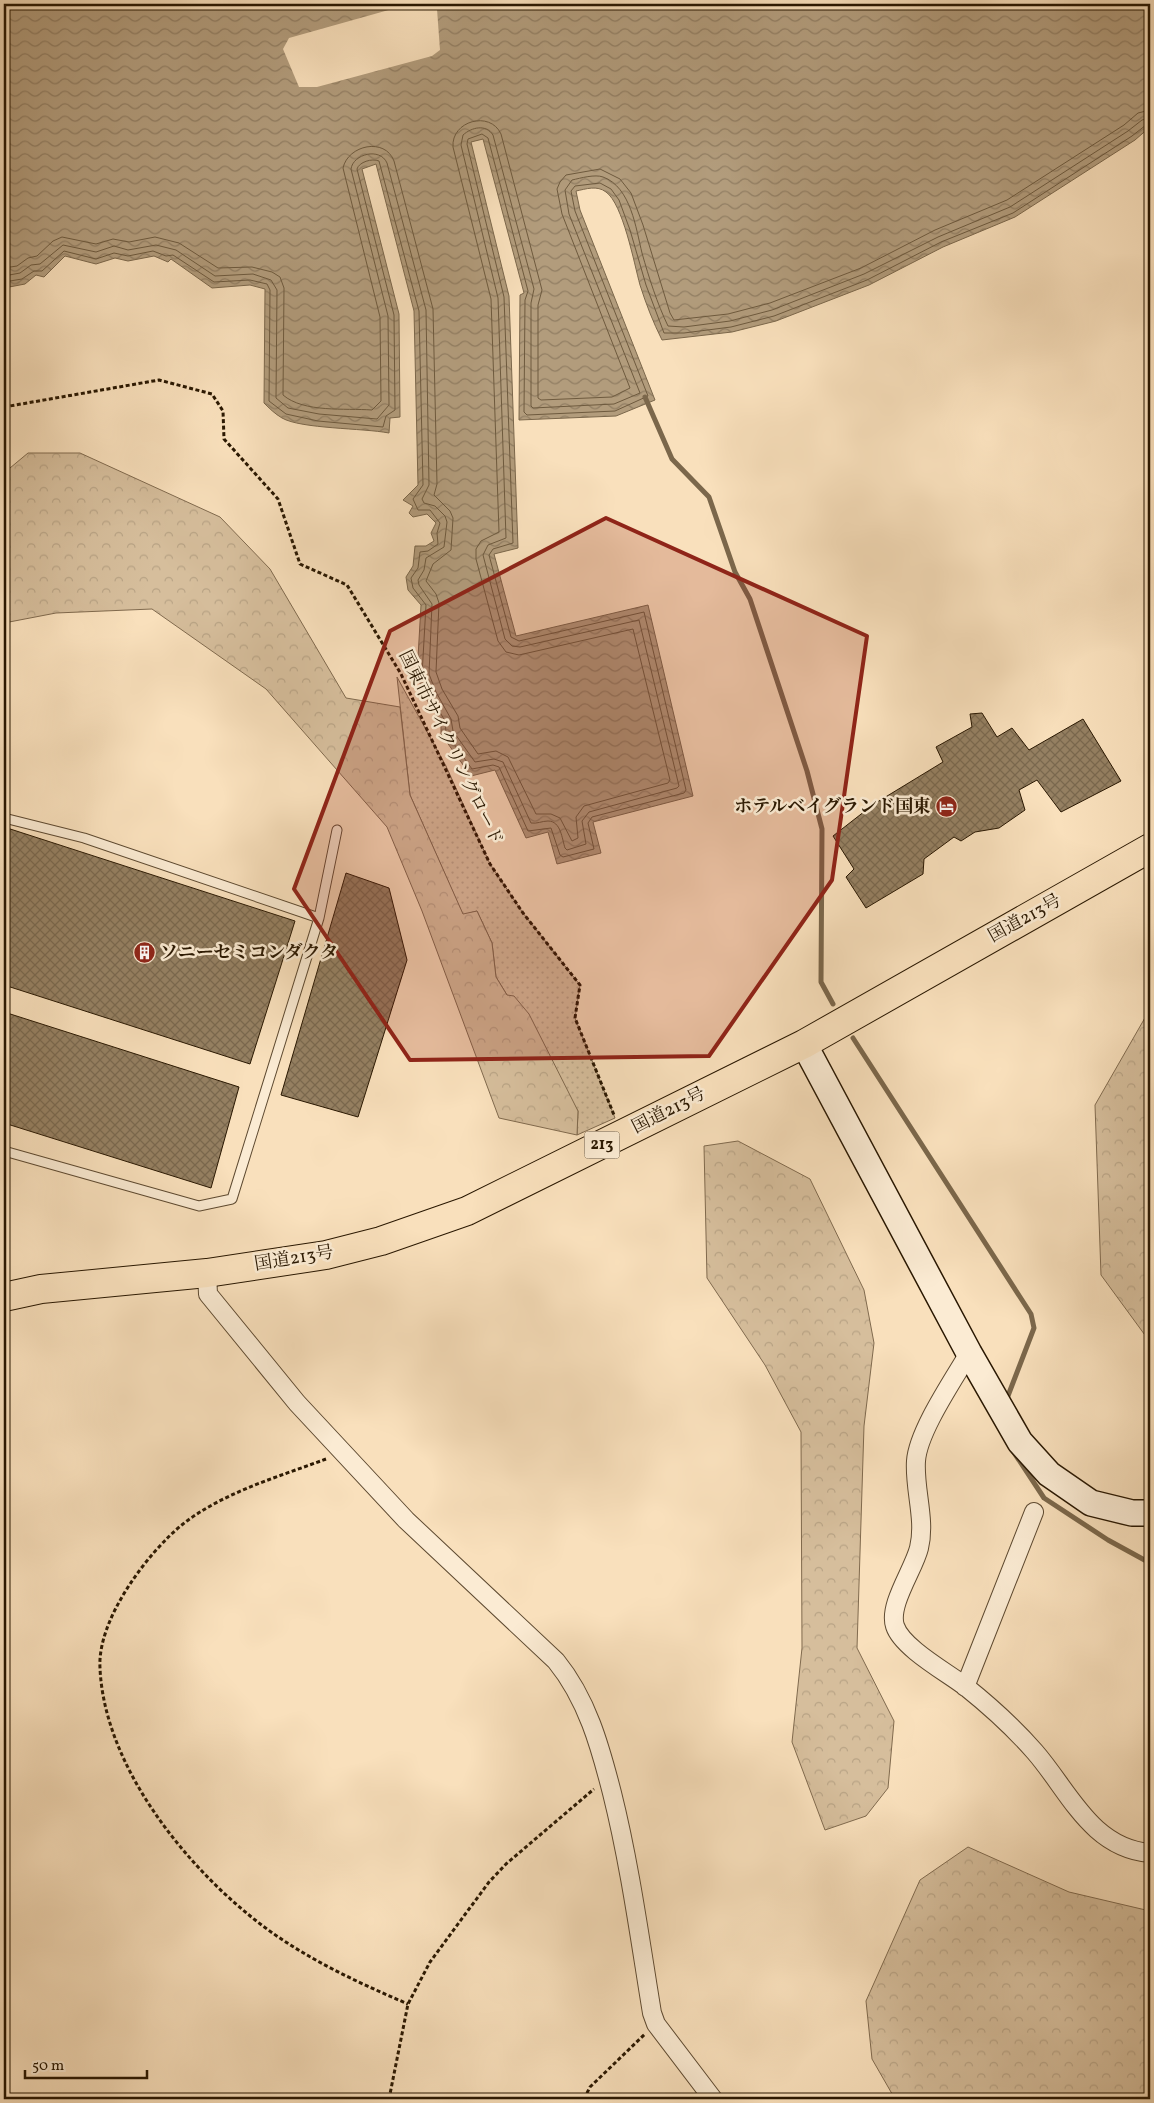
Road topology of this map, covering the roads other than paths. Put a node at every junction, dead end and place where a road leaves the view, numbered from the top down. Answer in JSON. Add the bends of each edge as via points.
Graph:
{"nodes":[{"id":1,"x":4,"y":818,"type":"edge"},
{"id":2,"x":337,"y":830,"type":"dead end"},
{"id":3,"x":1150,"y":848,"type":"edge"},
{"id":4,"x":319,"y":918,"type":"junction"},
{"id":5,"x":804,"y":1044,"type":"junction"},
{"id":6,"x":4,"y":1151,"type":"edge"},
{"id":7,"x":207,"y":1273,"type":"junction"},
{"id":8,"x":6,"y":1293,"type":"edge"},
{"id":9,"x":970,"y":1353,"type":"junction"},
{"id":10,"x":1034,"y":1512,"type":"dead end"},
{"id":11,"x":1150,"y":1513,"type":"edge"},
{"id":12,"x":966,"y":1687,"type":"junction"},
{"id":13,"x":1150,"y":1853,"type":"edge"},
{"id":14,"x":713,"y":2099,"type":"edge"}],
"edges":[{"from":1,"to":4,"type":"lane","via":[[84,838]]},
{"from":2,"to":4,"type":"lane"},
{"from":3,"to":5,"type":"highway","name":"国道213号","number":"213"},
{"from":4,"to":6,"type":"lane","via":[[232,1200],[199,1206]]},
{"from":5,"to":7,"type":"highway","name":"国道213号","number":"213","via":[[467,1211],[381,1241],[326,1255]]},
{"from":5,"to":9,"type":"street"},
{"from":7,"to":8,"type":"highway","name":"国道213号","number":"213"},
{"from":7,"to":14,"type":"street","via":[[208,1294],[297,1403],[406,1520],[546,1650],[565,1672],[599,1743],[608,1778],[622,1834],[652,2013],[656,2024]]},
{"from":9,"to":11,"type":"street","via":[[1020,1442],[1049,1474],[1091,1504],[1132,1514]]},
{"from":9,"to":12,"type":"street","via":[[919,1446],[916,1459],[920,1544],[894,1613],[894,1625],[900,1635]]},
{"from":10,"to":12,"type":"street"},
{"from":12,"to":13,"type":"street","via":[[1018,1733],[1095,1828],[1124,1848]]}]}
